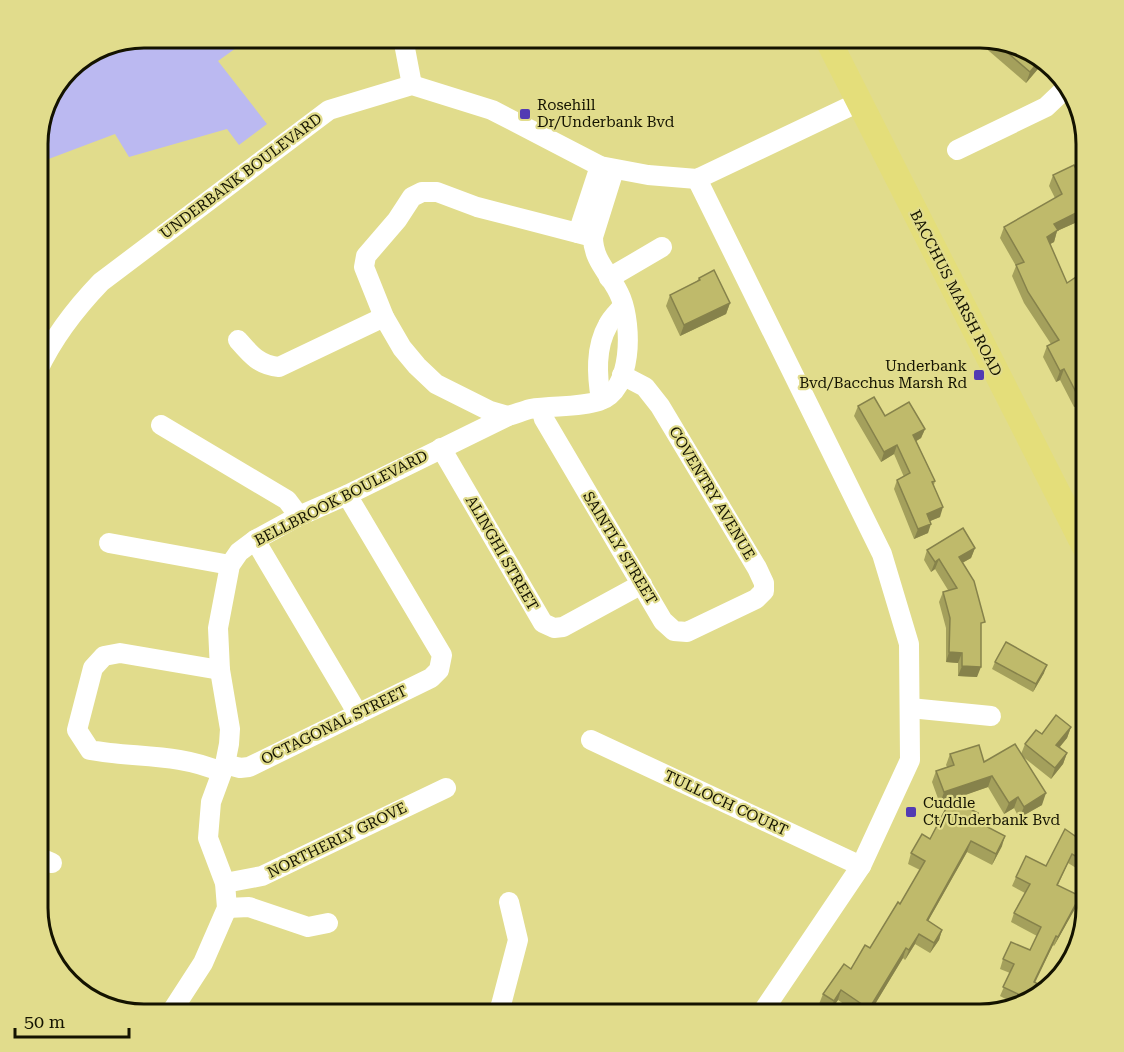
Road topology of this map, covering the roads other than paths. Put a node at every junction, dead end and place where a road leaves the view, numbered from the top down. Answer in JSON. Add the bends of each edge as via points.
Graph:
{"nodes":[{"id":1,"x":405,"y":48,"type":"edge"},
{"id":2,"x":832,"y":48,"type":"edge"},
{"id":3,"x":412,"y":85,"type":"junction"},
{"id":4,"x":1061,"y":93,"type":"edge"},
{"id":5,"x":859,"y":102,"type":"junction"},
{"id":6,"x":957,"y":150,"type":"dead end"},
{"id":7,"x":607,"y":168,"type":"junction"},
{"id":8,"x":698,"y":179,"type":"junction"},
{"id":9,"x":586,"y":235,"type":"junction"},
{"id":10,"x":662,"y":247,"type":"dead end"},
{"id":11,"x":609,"y":278,"type":"junction"},
{"id":12,"x":623,"y":306,"type":"junction"},
{"id":13,"x":384,"y":317,"type":"junction"},
{"id":14,"x":238,"y":340,"type":"dead end"},
{"id":15,"x":48,"y":352,"type":"edge"},
{"id":16,"x":622,"y":375,"type":"junction"},
{"id":17,"x":601,"y":400,"type":"junction"},
{"id":18,"x":541,"y":408,"type":"junction"},
{"id":19,"x":508,"y":416,"type":"junction"},
{"id":20,"x":161,"y":425,"type":"dead end"},
{"id":21,"x":441,"y":448,"type":"junction"},
{"id":22,"x":347,"y":495,"type":"junction"},
{"id":23,"x":299,"y":516,"type":"junction"},
{"id":24,"x":1076,"y":529,"type":"edge"},
{"id":25,"x":255,"y":540,"type":"junction"},
{"id":26,"x":109,"y":543,"type":"dead end"},
{"id":27,"x":230,"y":565,"type":"junction"},
{"id":28,"x":642,"y":584,"type":"junction"},
{"id":29,"x":731,"y":613,"type":"joint"},
{"id":30,"x":220,"y":670,"type":"junction"},
{"id":31,"x":910,"y":708,"type":"junction"},
{"id":32,"x":358,"y":714,"type":"junction"},
{"id":33,"x":991,"y":716,"type":"dead end"},
{"id":34,"x":591,"y":740,"type":"dead end"},
{"id":35,"x":223,"y":768,"type":"junction"},
{"id":36,"x":446,"y":788,"type":"dead end"},
{"id":37,"x":861,"y":866,"type":"junction"},
{"id":38,"x":225,"y":883,"type":"junction"},
{"id":39,"x":509,"y":902,"type":"dead end"},
{"id":40,"x":227,"y":908,"type":"junction"},
{"id":41,"x":328,"y":923,"type":"dead end"},
{"id":42,"x":176,"y":1004,"type":"edge"},
{"id":43,"x":501,"y":1004,"type":"edge"},
{"id":44,"x":768,"y":1004,"type":"edge"}],
"edges":[{"from":1,"to":3,"type":"street"},
{"from":2,"to":5,"type":"main road","name":"BACCHUS MARSH ROAD"},
{"from":3,"to":7,"type":"street","via":[[492,110]]},
{"from":3,"to":15,"type":"street","name":"UNDERBANK BOULEVARD","via":[[329,110],[101,282],[80,303]]},
{"from":4,"to":6,"type":"street","via":[[1046,107]]},
{"from":5,"to":8,"type":"street"},
{"from":5,"to":24,"type":"main road","name":"BACCHUS MARSH ROAD"},
{"from":7,"to":8,"type":"street"},
{"from":7,"to":9,"type":"street"},
{"from":8,"to":31,"type":"street","via":[[882,554],[909,644]]},
{"from":9,"to":11,"type":"street"},
{"from":9,"to":13,"type":"street","via":[[477,207],[437,192],[422,192],[412,197],[398,220],[366,255],[364,267]]},
{"from":10,"to":11,"type":"street"},
{"from":11,"to":12,"type":"street"},
{"from":12,"to":16,"type":"street","via":[[629,331]]},
{"from":12,"to":17,"type":"street","via":[[608,324],[601,344],[597,370]]},
{"from":13,"to":14,"type":"street","via":[[279,367],[253,358]]},
{"from":13,"to":19,"type":"street","via":[[402,348],[436,384]]},
{"from":16,"to":17,"type":"street","via":[[616,390]]},
{"from":16,"to":29,"type":"street","name":"COVENTRY AVENUE","via":[[645,387],[660,406],[757,567],[764,591],[756,600]]},
{"from":17,"to":18,"type":"street","name":"BELLBROOK BOULEVARD"},
{"from":18,"to":19,"type":"street","name":"BELLBROOK BOULEVARD"},
{"from":18,"to":28,"type":"street","name":"SAINTLY STREET"},
{"from":19,"to":21,"type":"street","name":"BELLBROOK BOULEVARD"},
{"from":20,"to":23,"type":"street","via":[[288,500]]},
{"from":21,"to":22,"type":"street","name":"BELLBROOK BOULEVARD"},
{"from":21,"to":28,"type":"street","name":"ALINGHI STREET","via":[[543,623],[563,627]]},
{"from":22,"to":23,"type":"street","name":"BELLBROOK BOULEVARD"},
{"from":22,"to":32,"type":"street","name":"OCTAGONAL STREET","via":[[442,656],[440,670],[431,678]]},
{"from":23,"to":25,"type":"street","name":"BELLBROOK BOULEVARD"},
{"from":25,"to":27,"type":"street","name":"BELLBROOK BOULEVARD"},
{"from":25,"to":32,"type":"street"},
{"from":26,"to":27,"type":"street"},
{"from":27,"to":30,"type":"street","via":[[218,628]]},
{"from":28,"to":29,"type":"street","name":"SAINTLY STREET","via":[[663,621],[674,631],[687,632]]},
{"from":30,"to":35,"type":"street","via":[[230,729]]},
{"from":30,"to":35,"type":"street","via":[[120,653],[104,656],[93,668],[77,730],[90,750]]},
{"from":31,"to":33,"type":"street"},
{"from":31,"to":37,"type":"street","via":[[910,760]]},
{"from":32,"to":35,"type":"street","name":"OCTAGONAL STREET","via":[[249,766]]},
{"from":34,"to":37,"type":"street","name":"TULLOCH COURT"},
{"from":35,"to":38,"type":"street","via":[[211,802],[208,838]]},
{"from":36,"to":38,"type":"street","name":"NORTHERLY GROVE","via":[[262,876]]},
{"from":37,"to":44,"type":"street"},
{"from":38,"to":40,"type":"street"},
{"from":39,"to":43,"type":"street","via":[[518,940]]},
{"from":40,"to":41,"type":"street","via":[[249,907],[308,927]]},
{"from":40,"to":42,"type":"street","via":[[203,963]]}]}
